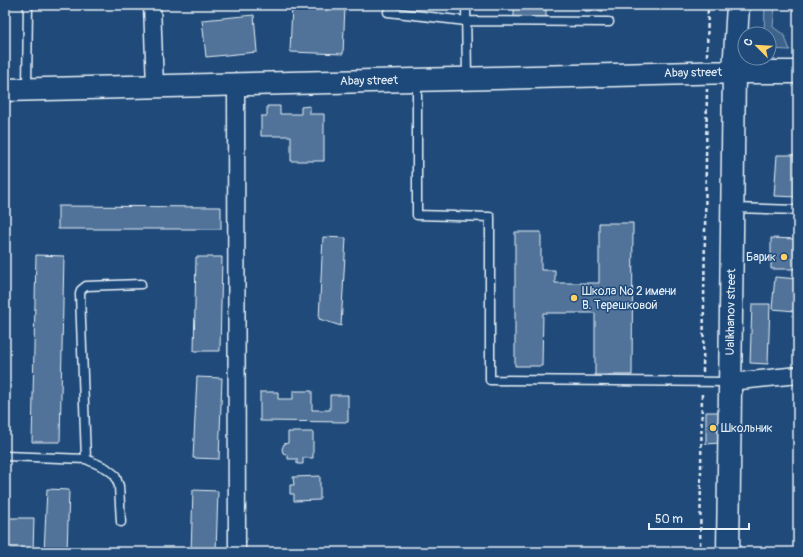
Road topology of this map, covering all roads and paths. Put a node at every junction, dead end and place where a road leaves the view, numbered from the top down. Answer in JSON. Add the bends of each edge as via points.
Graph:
{"nodes":[{"id":1,"x":28,"y":5,"type":"edge"},
{"id":2,"x":152,"y":5,"type":"edge"},
{"id":3,"x":466,"y":5,"type":"edge"},
{"id":4,"x":708,"y":5,"type":"edge"},
{"id":5,"x":738,"y":5,"type":"edge"},
{"id":6,"x":388,"y":12,"type":"dead end"},
{"id":7,"x":466,"y":21,"type":"junction"},
{"id":8,"x":609,"y":22,"type":"dead end"},
{"id":9,"x":734,"y":72,"type":"junction"},
{"id":10,"x":798,"y":72,"type":"edge"},
{"id":11,"x":707,"y":73,"type":"junction"},
{"id":12,"x":467,"y":78,"type":"junction"},
{"id":13,"x":417,"y":80,"type":"junction"},
{"id":14,"x":236,"y":84,"type":"junction"},
{"id":15,"x":155,"y":86,"type":"junction"},
{"id":16,"x":27,"y":89,"type":"junction"},
{"id":17,"x":5,"y":90,"type":"edge"},
{"id":18,"x":732,"y":208,"type":"junction"},
{"id":19,"x":798,"y":210,"type":"edge"},
{"id":20,"x":141,"y":284,"type":"dead end"},
{"id":21,"x":798,"y":375,"type":"edge"},
{"id":22,"x":702,"y":382,"type":"junction"},
{"id":23,"x":730,"y":382,"type":"junction"},
{"id":24,"x":5,"y":456,"type":"edge"},
{"id":25,"x":86,"y":459,"type":"junction"},
{"id":26,"x":121,"y":522,"type":"dead end"},
{"id":27,"x":237,"y":552,"type":"edge"},
{"id":28,"x":700,"y":552,"type":"edge"},
{"id":29,"x":728,"y":552,"type":"edge"}],
"edges":[{"from":1,"to":16,"type":"lane"},
{"from":2,"to":15,"type":"street"},
{"from":3,"to":7,"type":"lane"},
{"from":4,"to":11,"type":"path"},
{"from":5,"to":9,"type":"main road","name":"Ualikhanov street"},
{"from":6,"to":7,"type":"lane"},
{"from":7,"to":8,"type":"lane"},
{"from":7,"to":12,"type":"lane"},
{"from":9,"to":10,"type":"main road","name":"Abay street"},
{"from":9,"to":11,"type":"main road","name":"Abay street"},
{"from":9,"to":18,"type":"main road","name":"Ualikhanov street"},
{"from":11,"to":12,"type":"main road","name":"Abay street"},
{"from":11,"to":22,"type":"path"},
{"from":12,"to":13,"type":"main road","name":"Abay street"},
{"from":13,"to":14,"type":"main road","name":"Abay street"},
{"from":13,"to":22,"type":"lane","via":[[417,214],[490,217],[490,380]]},
{"from":14,"to":15,"type":"main road","name":"Abay street"},
{"from":14,"to":27,"type":"street"},
{"from":15,"to":16,"type":"main road","name":"Abay street"},
{"from":16,"to":17,"type":"main road","name":"Abay street"},
{"from":18,"to":19,"type":"lane"},
{"from":18,"to":23,"type":"main road","name":"Ualikhanov street"},
{"from":20,"to":25,"type":"lane","via":[[86,286],[81,290]]},
{"from":21,"to":23,"type":"street"},
{"from":22,"to":23,"type":"lane"},
{"from":22,"to":28,"type":"path"},
{"from":23,"to":29,"type":"main road","name":"Ualikhanov street"},
{"from":24,"to":25,"type":"lane"},
{"from":25,"to":26,"type":"lane","via":[[115,475],[119,486]]}]}
